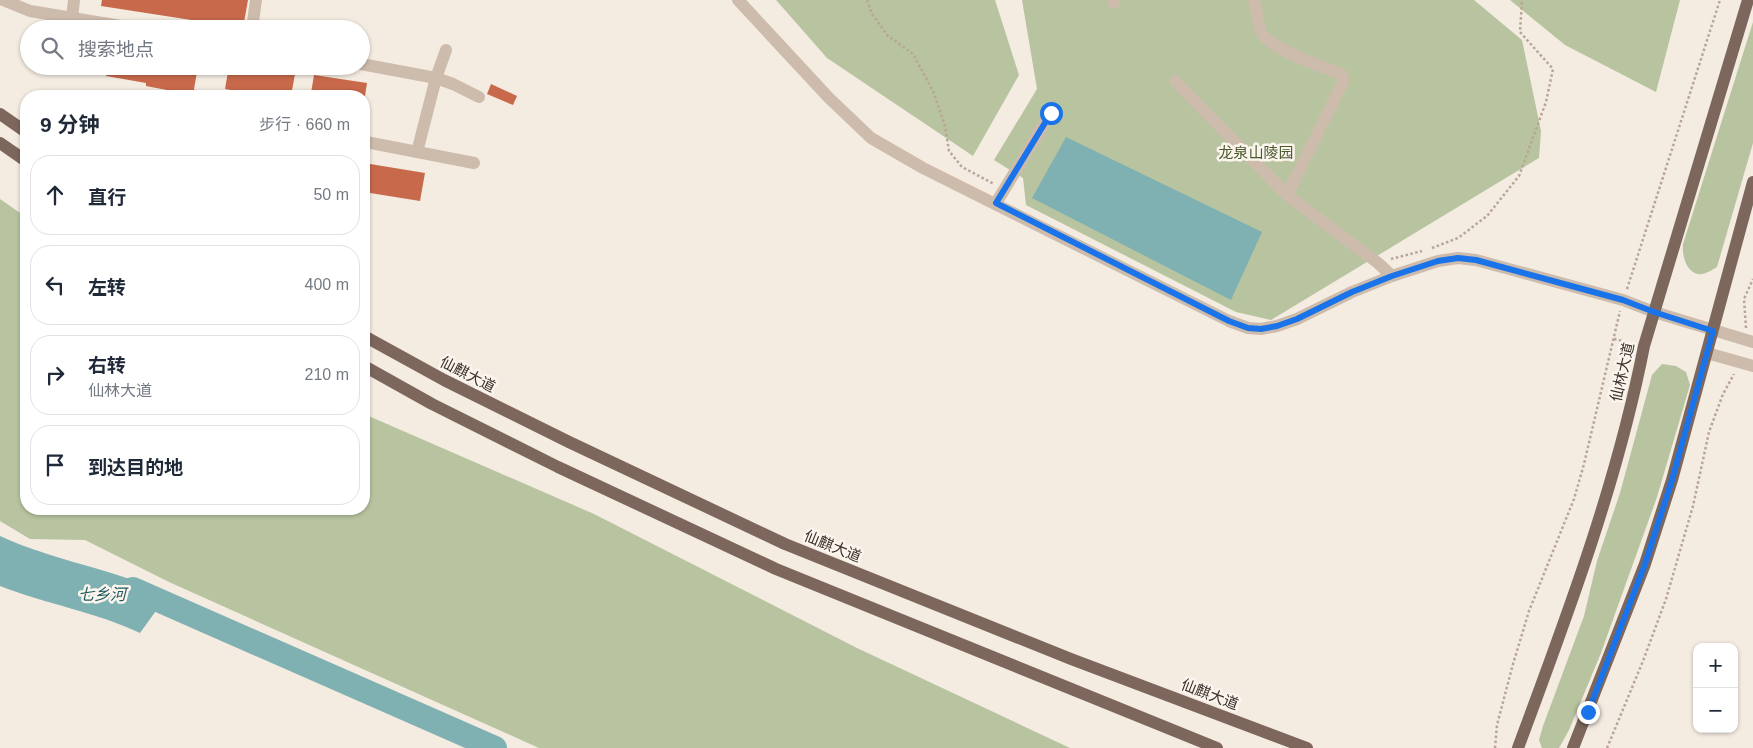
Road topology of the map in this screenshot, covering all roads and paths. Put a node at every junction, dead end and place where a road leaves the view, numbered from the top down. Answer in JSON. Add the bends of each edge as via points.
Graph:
{"nodes":[{"id":1,"x":4,"y":0,"type":"edge"},
{"id":2,"x":74,"y":0,"type":"edge"},
{"id":3,"x":256,"y":0,"type":"edge"},
{"id":4,"x":738,"y":0,"type":"edge"},
{"id":5,"x":868,"y":0,"type":"edge"},
{"id":6,"x":1254,"y":0,"type":"edge"},
{"id":7,"x":1522,"y":0,"type":"edge"},
{"id":8,"x":1720,"y":0,"type":"edge"},
{"id":9,"x":1748,"y":0,"type":"edge"},
{"id":10,"x":72,"y":18,"type":"junction"},
{"id":11,"x":84,"y":20,"type":"edge"},
{"id":12,"x":253,"y":20,"type":"edge"},
{"id":13,"x":446,"y":50,"type":"dead end"},
{"id":14,"x":370,"y":66,"type":"edge"},
{"id":15,"x":436,"y":78,"type":"junction"},
{"id":16,"x":1176,"y":80,"type":"dead end"},
{"id":17,"x":478,"y":97,"type":"dead end"},
{"id":18,"x":1051,"y":113,"type":"dead end"},
{"id":19,"x":0,"y":114,"type":"edge"},
{"id":20,"x":20,"y":128,"type":"edge"},
{"id":21,"x":370,"y":143,"type":"edge"},
{"id":22,"x":0,"y":144,"type":"edge"},
{"id":23,"x":417,"y":152,"type":"junction"},
{"id":24,"x":20,"y":157,"type":"edge"},
{"id":25,"x":474,"y":162,"type":"dead end"},
{"id":26,"x":1753,"y":182,"type":"edge"},
{"id":27,"x":1004,"y":190,"type":"junction"},
{"id":28,"x":1287,"y":195,"type":"junction"},
{"id":29,"x":996,"y":203,"type":"junction"},
{"id":30,"x":1378,"y":263,"type":"junction"},
{"id":31,"x":1392,"y":276,"type":"junction"},
{"id":32,"x":1753,"y":279,"type":"edge"},
{"id":33,"x":1627,"y":289,"type":"dead end"},
{"id":34,"x":1621,"y":307,"type":"dead end"},
{"id":35,"x":1654,"y":312,"type":"junction"},
{"id":36,"x":1713,"y":331,"type":"junction"},
{"id":37,"x":1750,"y":338,"type":"edge"},
{"id":38,"x":370,"y":339,"type":"edge"},
{"id":39,"x":1614,"y":339,"type":"junction"},
{"id":40,"x":1628,"y":342,"type":"dead end"},
{"id":41,"x":1707,"y":353,"type":"junction"},
{"id":42,"x":1753,"y":366,"type":"edge"},
{"id":43,"x":370,"y":369,"type":"edge"},
{"id":44,"x":1736,"y":371,"type":"dead end"},
{"id":45,"x":1217,"y":748,"type":"edge"},
{"id":46,"x":1307,"y":748,"type":"edge"},
{"id":47,"x":1495,"y":748,"type":"edge"},
{"id":48,"x":1518,"y":748,"type":"edge"},
{"id":49,"x":1573,"y":748,"type":"edge"},
{"id":50,"x":1607,"y":748,"type":"edge"}],
"edges":[{"from":1,"to":10,"type":"street","via":[[30,11]]},
{"from":2,"to":10,"type":"street"},
{"from":3,"to":12,"type":"street"},
{"from":4,"to":29,"type":"street","via":[[871,138],[923,168]]},
{"from":5,"to":27,"type":"path","via":[[872,14],[888,36],[913,54],[933,91],[949,150],[962,167]]},
{"from":6,"to":28,"type":"street","via":[[1262,34],[1291,53],[1341,74],[1344,80]]},
{"from":7,"to":30,"type":"path","via":[[1520,32],[1553,69],[1546,102],[1519,176],[1487,216],[1458,238],[1428,250]]},
{"from":8,"to":33,"type":"path"},
{"from":9,"to":35,"type":"main road","name":"仙林大道"},
{"from":10,"to":11,"type":"street"},
{"from":13,"to":15,"type":"street"},
{"from":14,"to":15,"type":"street"},
{"from":15,"to":17,"type":"street"},
{"from":15,"to":23,"type":"street"},
{"from":16,"to":28,"type":"street"},
{"from":18,"to":27,"type":"street"},
{"from":19,"to":20,"type":"main road"},
{"from":21,"to":23,"type":"street"},
{"from":22,"to":24,"type":"main road"},
{"from":23,"to":25,"type":"street"},
{"from":26,"to":36,"type":"main road"},
{"from":27,"to":29,"type":"street"},
{"from":28,"to":30,"type":"street"},
{"from":29,"to":31,"type":"street","via":[[1248,328],[1261,329],[1297,319]]},
{"from":30,"to":31,"type":"street"},
{"from":31,"to":35,"type":"street","via":[[1438,261],[1476,260],[1623,300]]},
{"from":32,"to":37,"type":"path","via":[[1744,299]]},
{"from":34,"to":39,"type":"path"},
{"from":35,"to":36,"type":"street"},
{"from":35,"to":48,"type":"main road","name":"仙林大道","via":[[1614,471],[1570,607]]},
{"from":36,"to":37,"type":"street"},
{"from":36,"to":41,"type":"main road"},
{"from":38,"to":46,"type":"main road","name":"仙麒大道","via":[[560,438],[785,544],[1072,660]]},
{"from":39,"to":40,"type":"path"},
{"from":39,"to":47,"type":"path","via":[[1574,499],[1512,664],[1497,724]]},
{"from":41,"to":42,"type":"street"},
{"from":41,"to":49,"type":"main road","via":[[1645,564]]},
{"from":43,"to":45,"type":"main road","via":[[558,467],[776,569]]},
{"from":44,"to":50,"type":"path","via":[[1723,394],[1709,432],[1666,599]]}]}
